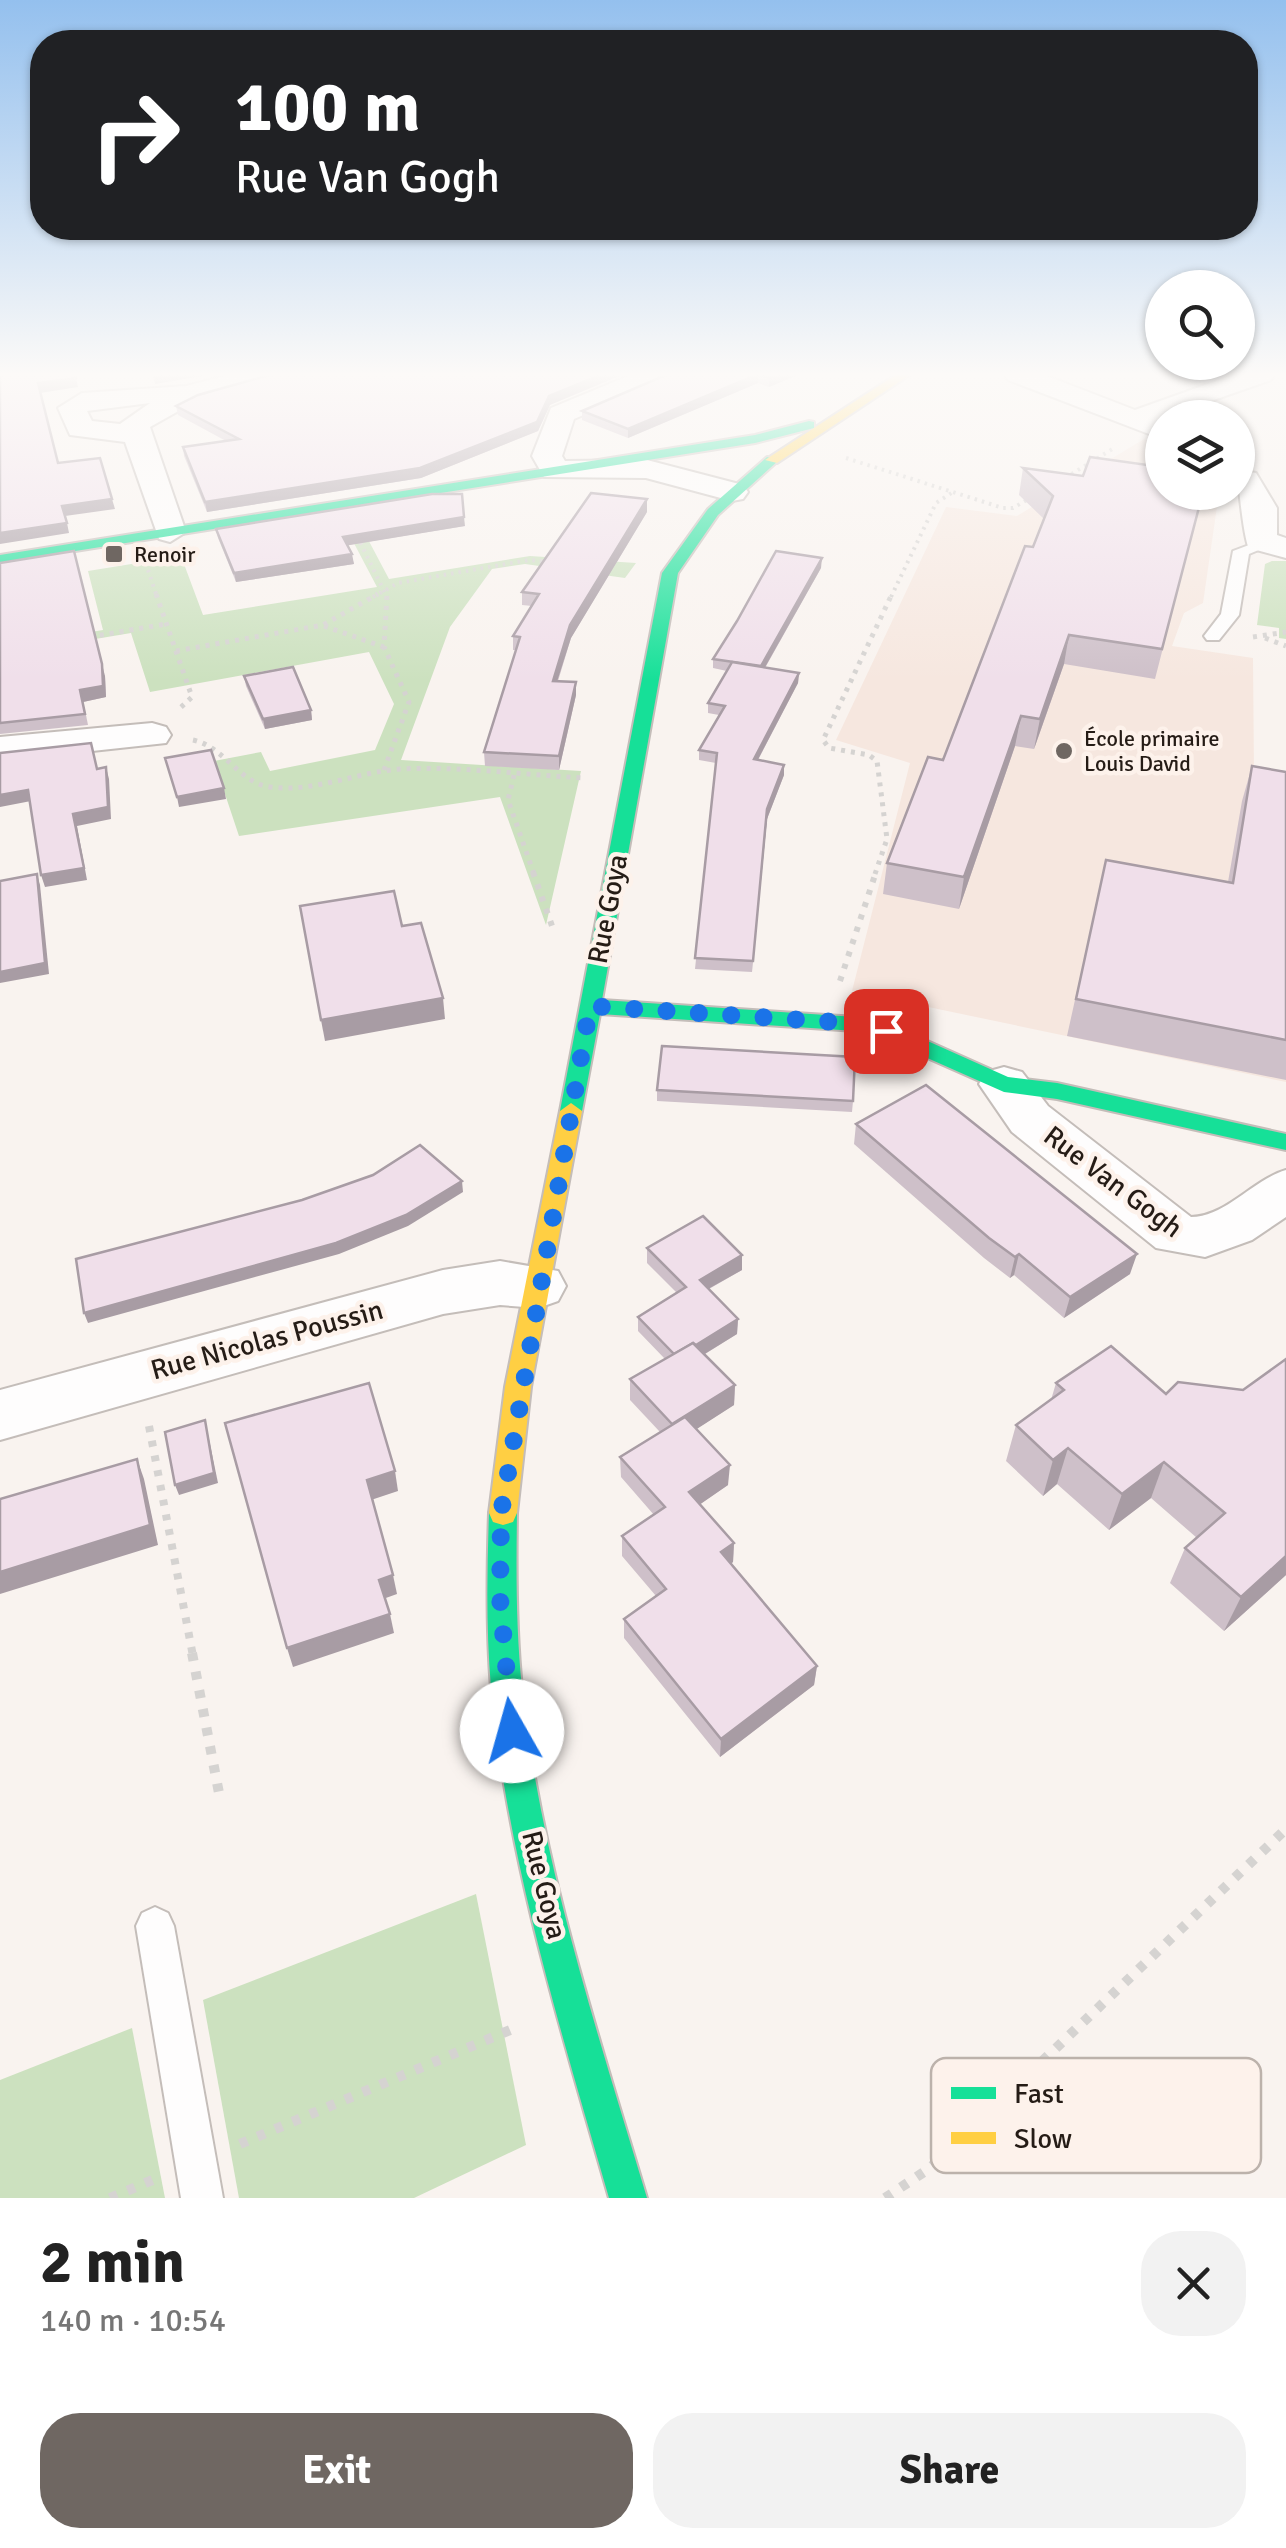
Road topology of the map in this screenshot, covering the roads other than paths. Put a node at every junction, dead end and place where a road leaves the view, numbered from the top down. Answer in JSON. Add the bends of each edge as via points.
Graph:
{"nodes":[{"id":1,"x":150,"y":477,"type":"edge"},
{"id":2,"x":522,"y":477,"type":"edge"},
{"id":3,"x":675,"y":477,"type":"edge"},
{"id":4,"x":683,"y":477,"type":"edge"},
{"id":5,"x":754,"y":477,"type":"edge"},
{"id":6,"x":687,"y":479,"type":"junction"},
{"id":7,"x":732,"y":492,"type":"junction"},
{"id":8,"x":1263,"y":502,"type":"edge"},
{"id":9,"x":170,"y":532,"type":"junction"},
{"id":10,"x":0,"y":559,"type":"edge"},
{"id":11,"x":1213,"y":636,"type":"dead end"},
{"id":12,"x":152,"y":735,"type":"road end"},
{"id":13,"x":0,"y":749,"type":"edge"},
{"id":14,"x":590,"y":1006,"type":"junction"},
{"id":15,"x":1004,"y":1084,"type":"junction"},
{"id":16,"x":1286,"y":1142,"type":"edge"},
{"id":17,"x":1286,"y":1189,"type":"edge"},
{"id":18,"x":538,"y":1286,"type":"junction"},
{"id":19,"x":0,"y":1414,"type":"edge"},
{"id":20,"x":154,"y":1926,"type":"dead end"},
{"id":21,"x":199,"y":2180,"type":"edge"},
{"id":22,"x":628,"y":2198,"type":"edge"}],
"edges":[{"from":1,"to":9,"type":"street"},
{"from":2,"to":9,"type":"street"},
{"from":3,"to":6,"type":"street"},
{"from":4,"to":6,"type":"street"},
{"from":5,"to":7,"type":"street","name":"Rue Goya"},
{"from":6,"to":7,"type":"street"},
{"from":7,"to":14,"type":"street","name":"Rue Goya","via":[[696,530],[670,574]]},
{"from":8,"to":11,"type":"lane","via":[[1241,551],[1230,616]]},
{"from":9,"to":10,"type":"street"},
{"from":12,"to":13,"type":"street"},
{"from":14,"to":15,"type":"street","name":"Rue Van Gogh","via":[[886,1031]]},
{"from":14,"to":18,"type":"street","name":"Rue Goya"},
{"from":15,"to":16,"type":"street","name":"Rue Van Gogh"},
{"from":15,"to":17,"type":"street","name":"Rue Van Gogh","via":[[1030,1119],[1194,1242],[1212,1238]]},
{"from":18,"to":19,"type":"street","name":"Rue Nicolas Poussin","via":[[443,1292]]},
{"from":18,"to":22,"type":"street","name":"Rue Goya","via":[[501,1513],[507,1697],[522,1798]]},
{"from":20,"to":21,"type":"lane"}]}
